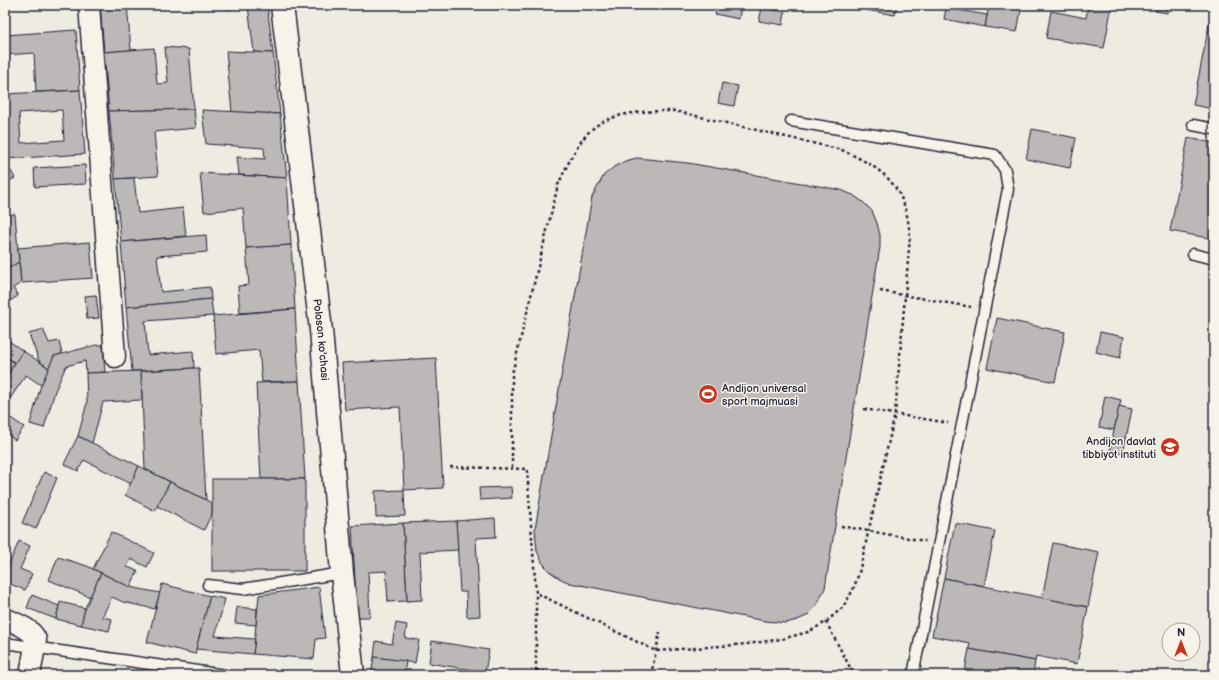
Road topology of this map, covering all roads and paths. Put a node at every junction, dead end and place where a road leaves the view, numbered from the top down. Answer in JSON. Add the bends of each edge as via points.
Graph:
{"nodes":[{"id":1,"x":89,"y":5,"type":"edge"},
{"id":2,"x":282,"y":5,"type":"edge"},
{"id":3,"x":791,"y":121,"type":"dead end"},
{"id":4,"x":1193,"y":125,"type":"dead end"},
{"id":5,"x":1214,"y":129,"type":"edge"},
{"id":6,"x":1194,"y":254,"type":"dead end"},
{"id":7,"x":1214,"y":259,"type":"edge"},
{"id":8,"x":880,"y":291,"type":"dead end"},
{"id":9,"x":905,"y":296,"type":"junction"},
{"id":10,"x":985,"y":310,"type":"junction"},
{"id":11,"x":116,"y":357,"type":"dead end"},
{"id":12,"x":864,"y":409,"type":"dead end"},
{"id":13,"x":895,"y":414,"type":"junction"},
{"id":14,"x":962,"y":426,"type":"junction"},
{"id":15,"x":450,"y":467,"type":"dead end"},
{"id":16,"x":512,"y":468,"type":"junction"},
{"id":17,"x":841,"y":526,"type":"dead end"},
{"id":18,"x":868,"y":531,"type":"junction"},
{"id":19,"x":939,"y":544,"type":"junction"},
{"id":20,"x":342,"y":573,"type":"junction"},
{"id":21,"x":208,"y":585,"type":"dead end"},
{"id":22,"x":536,"y":593,"type":"junction"},
{"id":23,"x":5,"y":618,"type":"edge"},
{"id":24,"x":826,"y":622,"type":"junction"},
{"id":25,"x":660,"y":632,"type":"dead end"},
{"id":26,"x":5,"y":643,"type":"edge"},
{"id":27,"x":35,"y":648,"type":"junction"},
{"id":28,"x":656,"y":651,"type":"junction"},
{"id":29,"x":536,"y":670,"type":"junction"},
{"id":30,"x":30,"y":675,"type":"edge"},
{"id":31,"x":224,"y":675,"type":"edge"},
{"id":32,"x":353,"y":675,"type":"edge"},
{"id":33,"x":536,"y":675,"type":"edge"},
{"id":34,"x":564,"y":675,"type":"edge"},
{"id":35,"x":651,"y":675,"type":"edge"},
{"id":36,"x":854,"y":675,"type":"edge"},
{"id":37,"x":913,"y":675,"type":"edge"}],
"edges":[{"from":1,"to":11,"type":"street"},
{"from":2,"to":20,"type":"street","name":"Poloson ko'chasi","via":[[321,330]]},
{"from":3,"to":10,"type":"lane","via":[[995,155],[1005,170],[1008,189]]},
{"from":4,"to":5,"type":"lane"},
{"from":6,"to":7,"type":"lane"},
{"from":8,"to":9,"type":"path"},
{"from":9,"to":10,"type":"path"},
{"from":9,"to":13,"type":"path"},
{"from":9,"to":16,"type":"path","via":[[909,218],[902,198],[889,178],[867,161],[842,150],[675,111],[627,114],[604,122],[587,134],[570,158],[558,186],[512,374]]},
{"from":10,"to":14,"type":"lane"},
{"from":12,"to":13,"type":"path"},
{"from":13,"to":14,"type":"path"},
{"from":13,"to":18,"type":"path"},
{"from":14,"to":19,"type":"lane"},
{"from":15,"to":16,"type":"path"},
{"from":16,"to":22,"type":"path","via":[[527,469]]},
{"from":17,"to":18,"type":"path"},
{"from":18,"to":19,"type":"path"},
{"from":18,"to":24,"type":"path","via":[[853,590],[843,607]]},
{"from":19,"to":37,"type":"lane"},
{"from":20,"to":21,"type":"lane","via":[[243,589]]},
{"from":20,"to":32,"type":"street","name":"Poloson ko'chasi"},
{"from":22,"to":28,"type":"path"},
{"from":22,"to":29,"type":"path"},
{"from":23,"to":27,"type":"street","via":[[34,635]]},
{"from":24,"to":28,"type":"path","via":[[808,632],[782,639]]},
{"from":24,"to":36,"type":"path"},
{"from":25,"to":28,"type":"path"},
{"from":26,"to":27,"type":"lane"},
{"from":27,"to":30,"type":"street"},
{"from":27,"to":31,"type":"lane"},
{"from":28,"to":35,"type":"path"},
{"from":29,"to":33,"type":"path"},
{"from":29,"to":34,"type":"path"}]}
